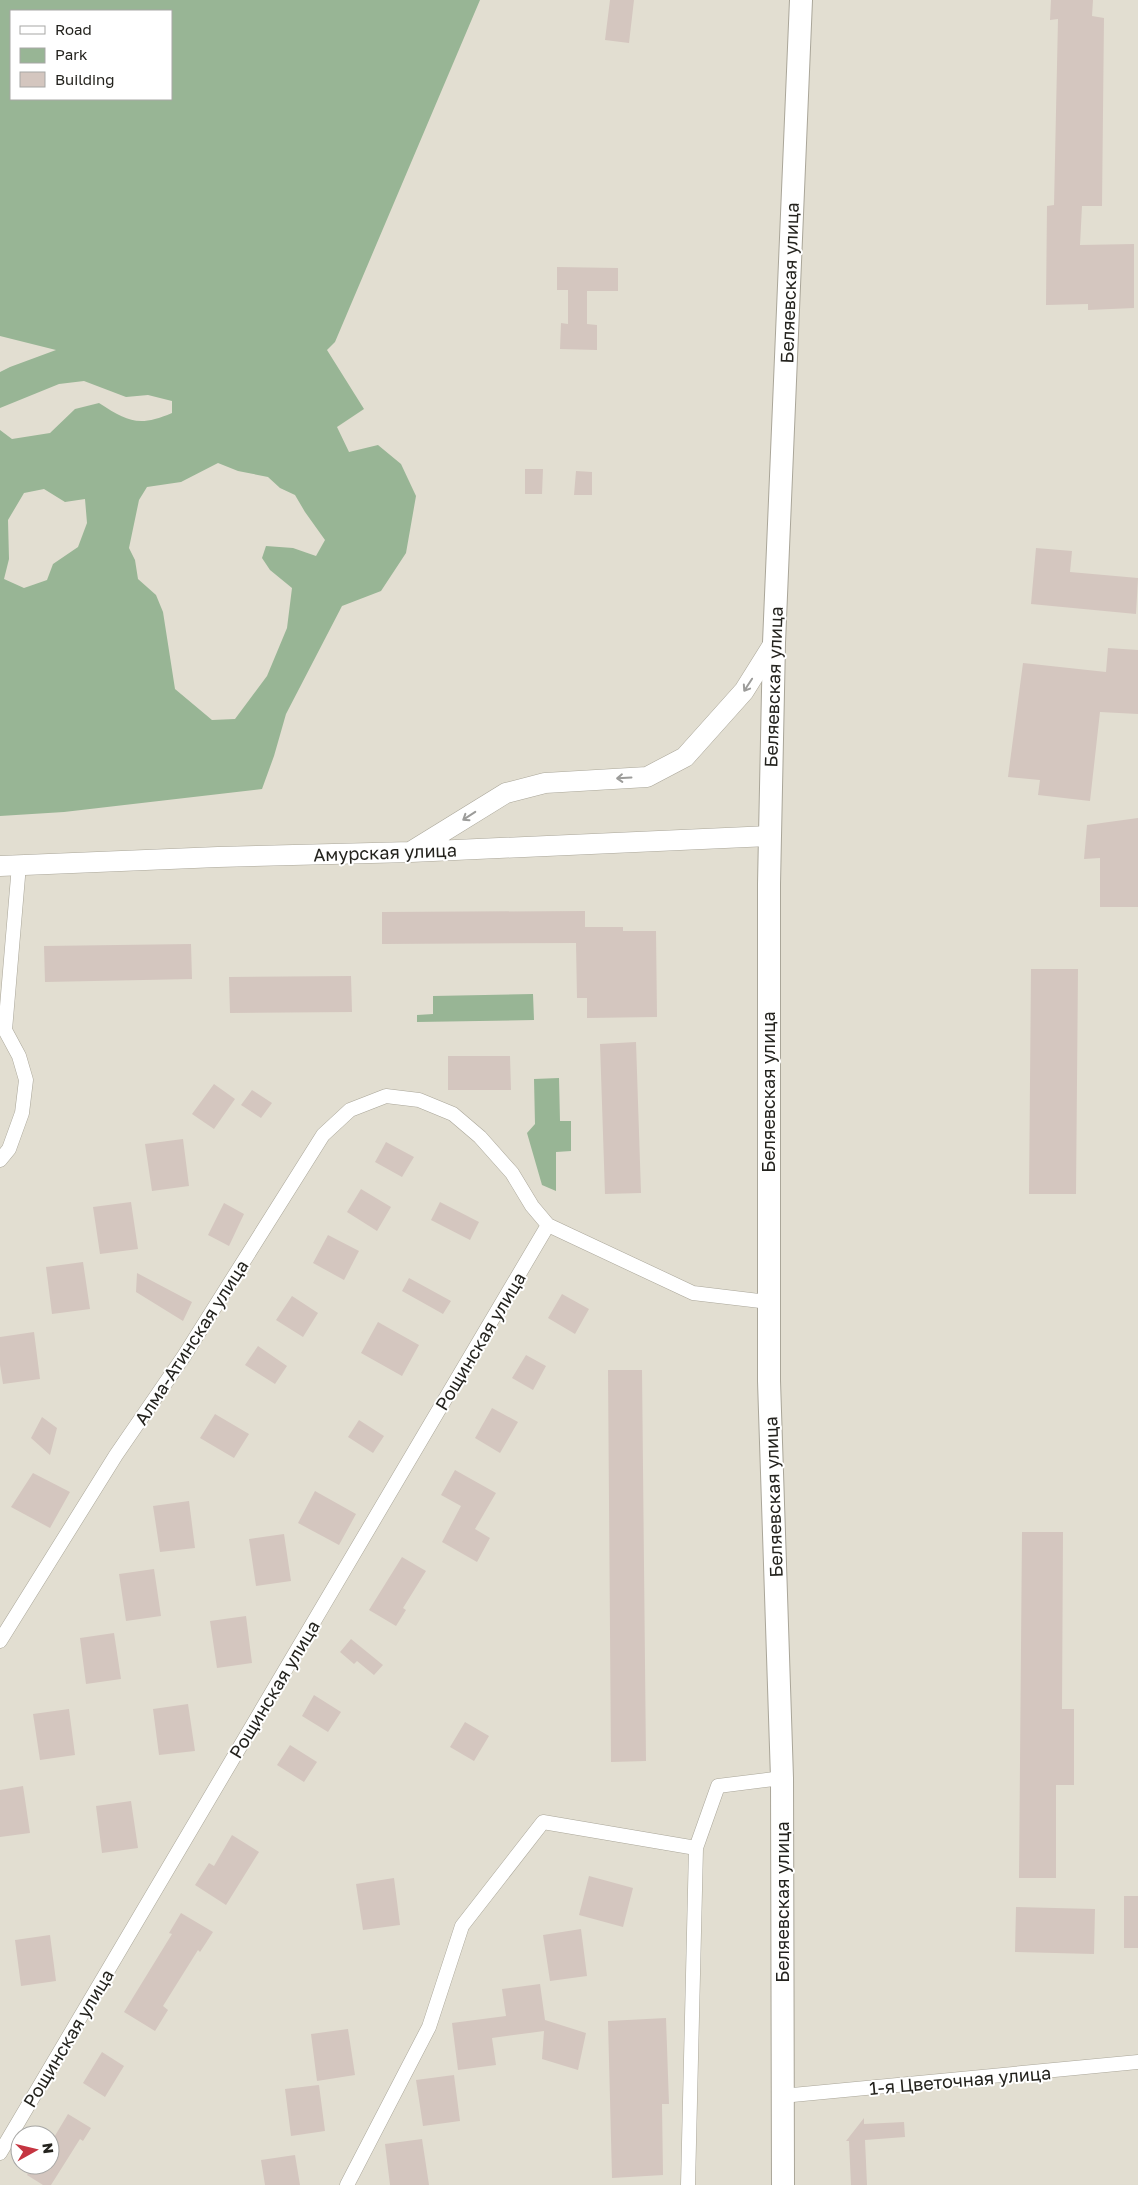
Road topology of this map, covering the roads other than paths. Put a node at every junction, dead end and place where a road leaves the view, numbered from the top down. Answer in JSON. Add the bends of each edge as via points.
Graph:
{"nodes":[{"id":1,"x":802,"y":0,"type":"edge"},
{"id":2,"x":774,"y":643,"type":"junction"},
{"id":3,"x":769,"y":836,"type":"junction"},
{"id":4,"x":411,"y":852,"type":"junction"},
{"id":5,"x":10,"y":866,"type":"edge"},
{"id":6,"x":0,"y":1160,"type":"edge"},
{"id":7,"x":548,"y":1225,"type":"junction"},
{"id":8,"x":768,"y":1302,"type":"junction"},
{"id":9,"x":0,"y":1641,"type":"edge"},
{"id":10,"x":782,"y":1778,"type":"junction"},
{"id":11,"x":696,"y":1848,"type":"junction"},
{"id":12,"x":1138,"y":2062,"type":"edge"},
{"id":13,"x":782,"y":2096,"type":"junction"},
{"id":14,"x":0,"y":2153,"type":"edge"},
{"id":15,"x":348,"y":2185,"type":"edge"},
{"id":16,"x":688,"y":2185,"type":"edge"},
{"id":17,"x":783,"y":2185,"type":"edge"}],
"edges":[{"from":1,"to":2,"type":"main road","name":"Беляевская улица"},
{"from":2,"to":3,"type":"main road","name":"Беляевская улица"},
{"from":2,"to":4,"type":"street","one_way":true,"via":[[744,691],[685,757],[647,777],[545,783],[506,793]]},
{"from":3,"to":4,"type":"street","name":"Амурская улица"},
{"from":3,"to":8,"type":"main road","name":"Беляевская улица"},
{"from":4,"to":5,"type":"street","name":"Амурская улица"},
{"from":5,"to":6,"type":"street","via":[[4,1030],[19,1056],[26,1080],[22,1113],[9,1149]]},
{"from":7,"to":8,"type":"street","via":[[693,1293]]},
{"from":7,"to":9,"type":"street","name":"Алма-Атинская улица","via":[[512,1173],[480,1137],[453,1114],[419,1100],[386,1096],[350,1110],[323,1135]]},
{"from":7,"to":14,"type":"street","name":"Рощинская улица"},
{"from":8,"to":10,"type":"main road","name":"Беляевская улица"},
{"from":10,"to":11,"type":"street","via":[[718,1786]]},
{"from":10,"to":13,"type":"main road","name":"Беляевская улица"},
{"from":11,"to":15,"type":"street","via":[[543,1822],[462,1926],[429,2028]]},
{"from":11,"to":16,"type":"street"},
{"from":12,"to":13,"type":"street","name":"1-я Цветочная улица"},
{"from":13,"to":17,"type":"main road","name":"Беляевская улица"}]}
